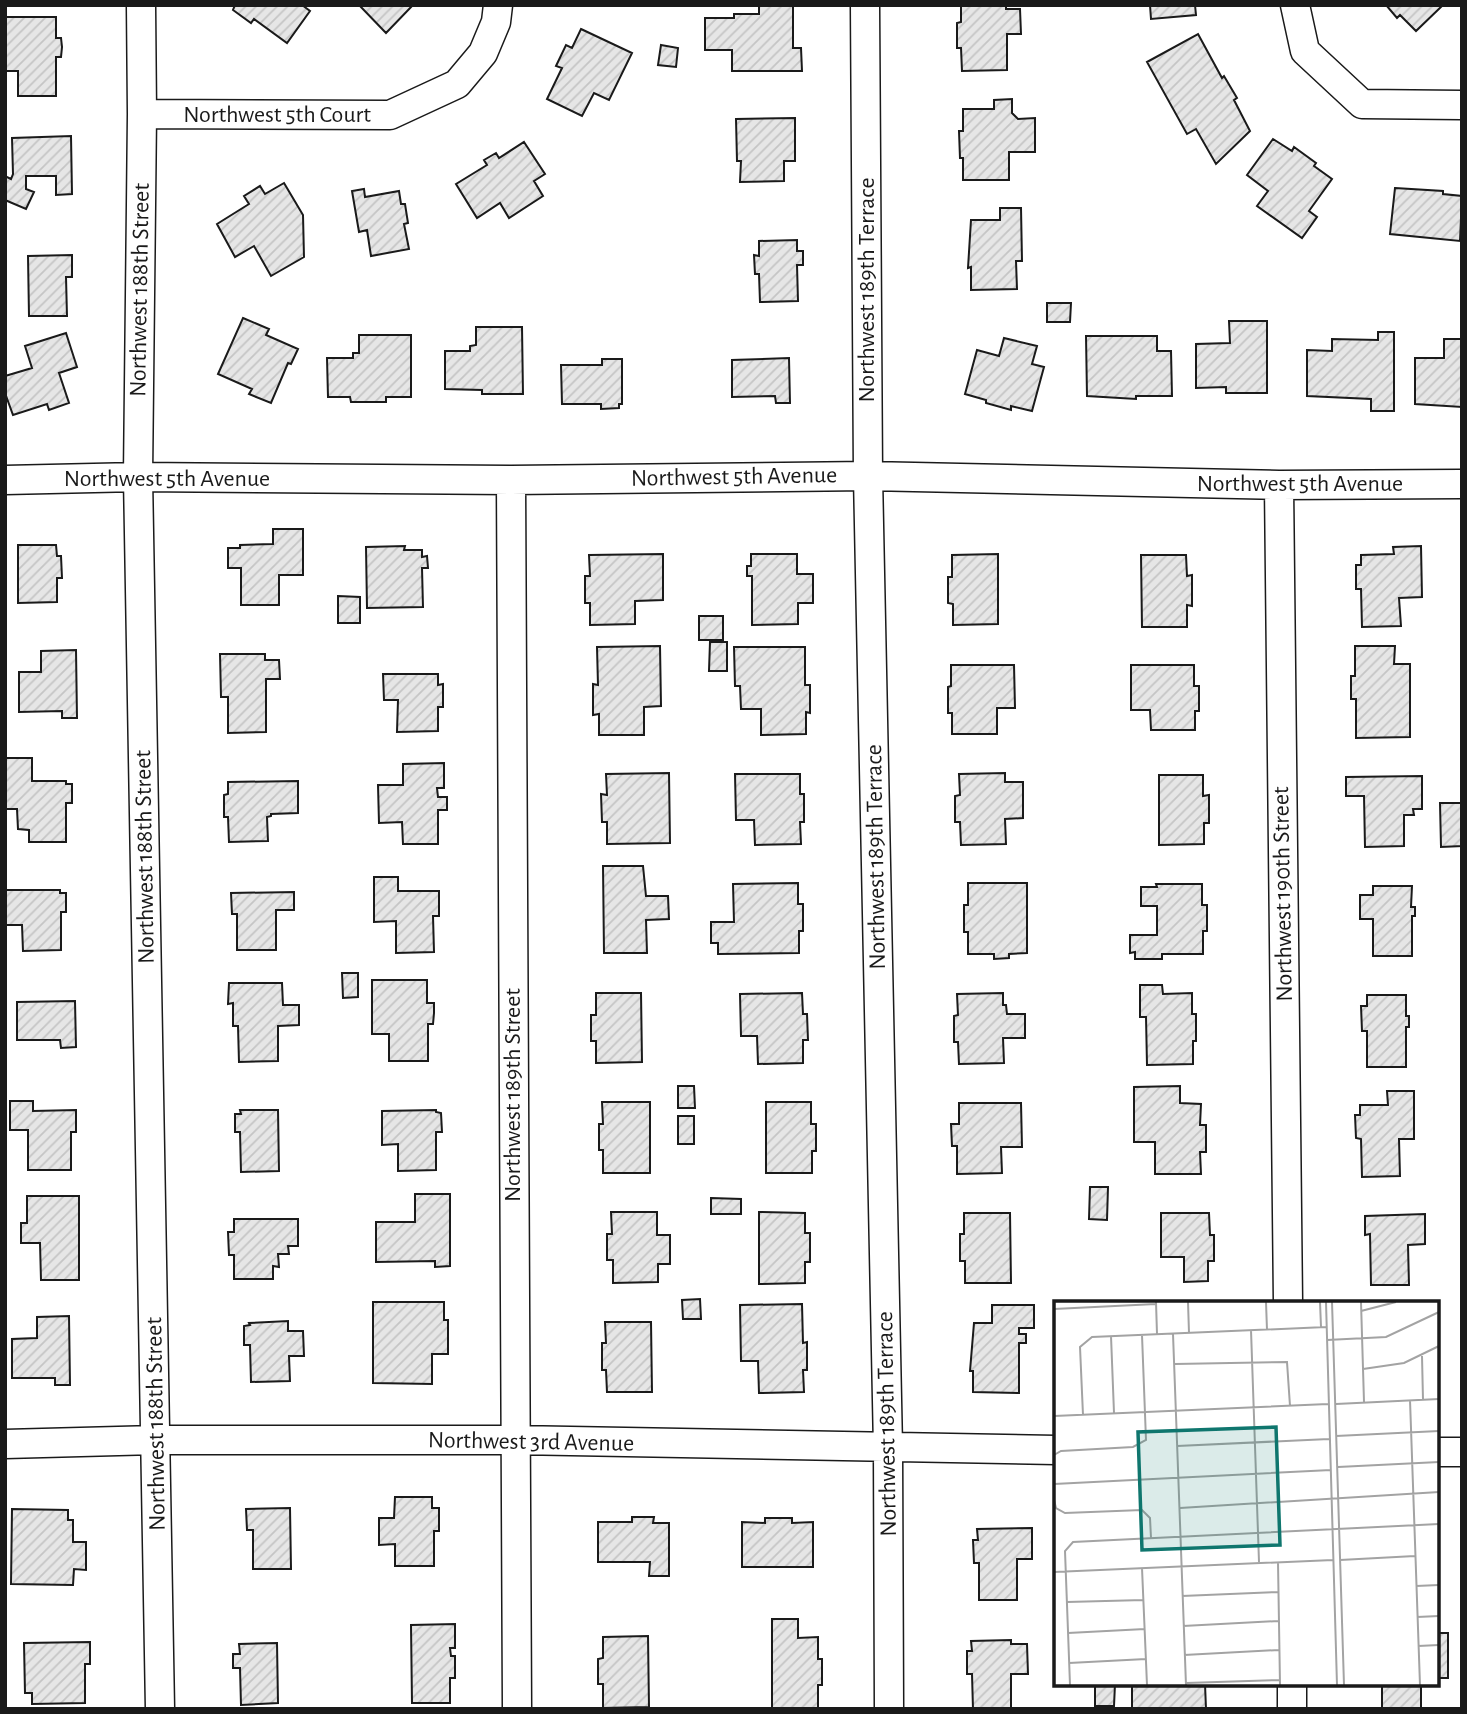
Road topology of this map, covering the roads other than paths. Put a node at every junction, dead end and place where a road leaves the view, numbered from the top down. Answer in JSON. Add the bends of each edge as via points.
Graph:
{"nodes":[{"id":1,"x":141,"y":5,"type":"edge"},
{"id":2,"x":866,"y":5,"type":"edge"},
{"id":3,"x":1296,"y":5,"type":"edge"},
{"id":4,"x":497,"y":14,"type":"edge"},
{"id":5,"x":1462,"y":105,"type":"edge"},
{"id":6,"x":142,"y":114,"type":"junction"},
{"id":7,"x":868,"y":475,"type":"junction"},
{"id":8,"x":138,"y":477,"type":"junction"},
{"id":9,"x":5,"y":480,"type":"edge"},
{"id":10,"x":511,"y":480,"type":"junction"},
{"id":11,"x":1462,"y":484,"type":"edge"},
{"id":12,"x":1279,"y":485,"type":"junction"},
{"id":13,"x":1288,"y":1301,"type":"edge"},
{"id":14,"x":156,"y":1440,"type":"junction"},
{"id":15,"x":515,"y":1440,"type":"junction"},
{"id":16,"x":5,"y":1444,"type":"edge"},
{"id":17,"x":888,"y":1448,"type":"junction"},
{"id":18,"x":1054,"y":1450,"type":"edge"},
{"id":19,"x":1439,"y":1452,"type":"edge"},
{"id":20,"x":1462,"y":1452,"type":"edge"},
{"id":21,"x":1292,"y":1686,"type":"edge"},
{"id":22,"x":160,"y":1709,"type":"edge"},
{"id":23,"x":517,"y":1709,"type":"edge"},
{"id":24,"x":889,"y":1709,"type":"edge"},
{"id":25,"x":1292,"y":1709,"type":"edge"}],
"edges":[{"from":1,"to":6,"type":"street","name":"Northwest 188th Street"},
{"from":2,"to":7,"type":"street","name":"Northwest 189th Terrace"},
{"from":3,"to":5,"type":"street","via":[[1305,51],[1362,104]]},
{"from":4,"to":6,"type":"street","name":"Northwest 5th Court","via":[[483,53],[457,84],[390,115]]},
{"from":6,"to":8,"type":"street","name":"Northwest 188th Street"},
{"from":7,"to":10,"type":"street","name":"Northwest 5th Avenue"},
{"from":7,"to":12,"type":"street","name":"Northwest 5th Avenue"},
{"from":7,"to":17,"type":"street","name":"Northwest 189th Terrace"},
{"from":8,"to":9,"type":"street","name":"Northwest 5th Avenue"},
{"from":8,"to":10,"type":"street","name":"Northwest 5th Avenue"},
{"from":8,"to":14,"type":"street","name":"Northwest 188th Street"},
{"from":10,"to":15,"type":"street","name":"Northwest 189th Street"},
{"from":11,"to":12,"type":"street","name":"Northwest 5th Avenue"},
{"from":12,"to":13,"type":"street","name":"Northwest 190th Street"},
{"from":14,"to":15,"type":"street","name":"Northwest 3rd Avenue"},
{"from":14,"to":16,"type":"street","name":"Northwest 3rd Avenue"},
{"from":14,"to":22,"type":"street","name":"Northwest 188th Street"},
{"from":15,"to":17,"type":"street","name":"Northwest 3rd Avenue"},
{"from":15,"to":23,"type":"street","name":"Northwest 189th Street"},
{"from":17,"to":18,"type":"street","name":"Northwest 3rd Avenue"},
{"from":17,"to":24,"type":"street","name":"Northwest 189th Terrace"},
{"from":19,"to":20,"type":"street"},
{"from":21,"to":25,"type":"street"}]}
